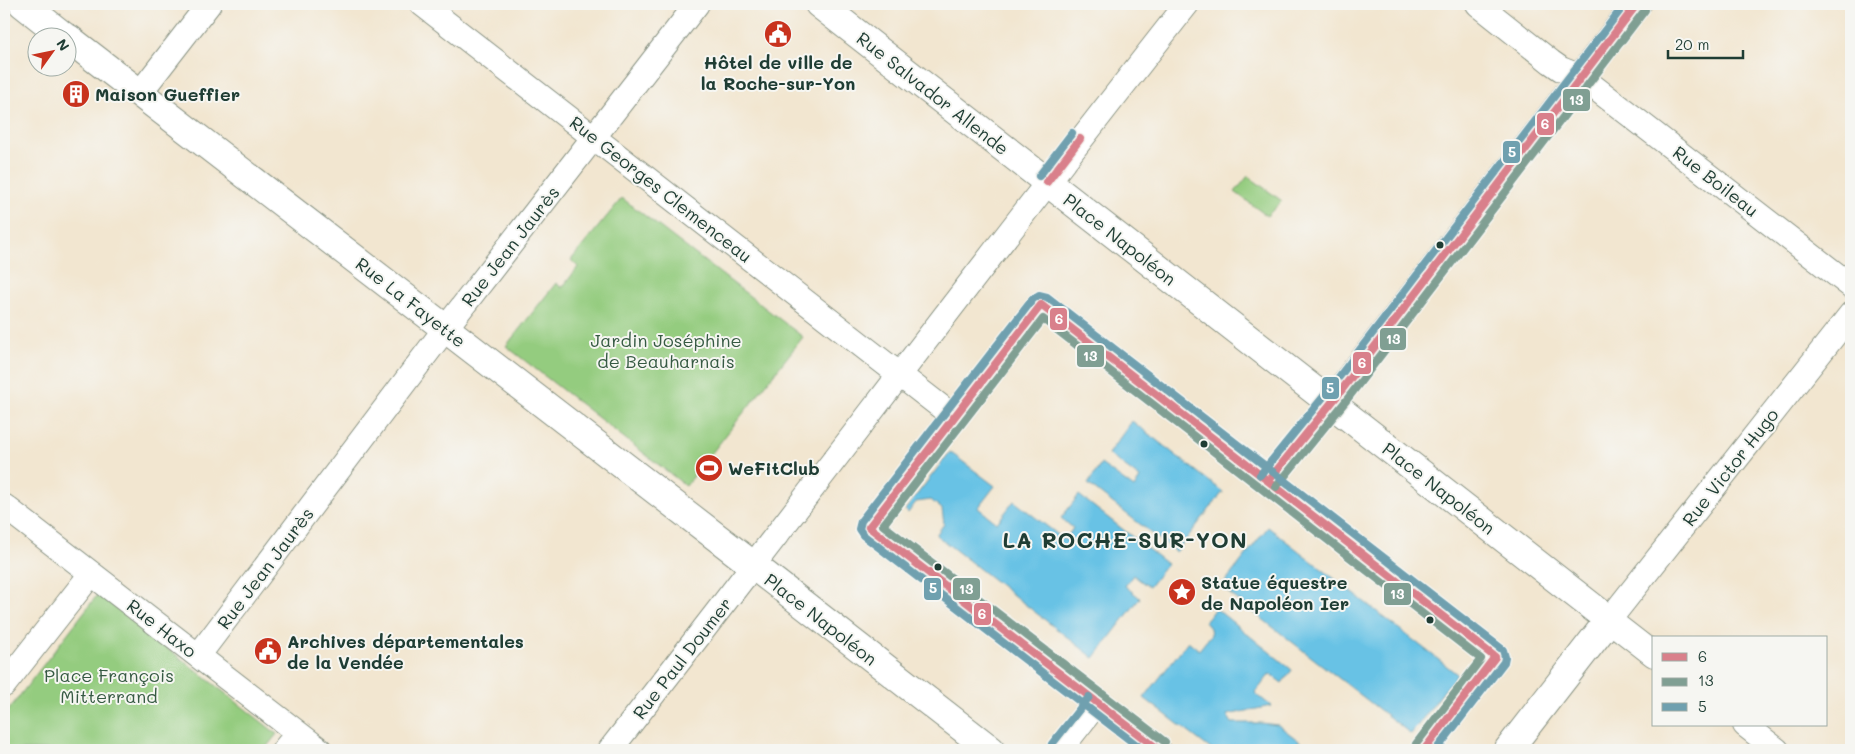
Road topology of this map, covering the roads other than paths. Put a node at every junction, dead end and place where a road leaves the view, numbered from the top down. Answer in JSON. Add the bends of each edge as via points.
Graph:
{"nodes":[{"id":1,"x":23,"y":4,"type":"edge"},
{"id":2,"x":209,"y":4,"type":"edge"},
{"id":3,"x":422,"y":4,"type":"edge"},
{"id":4,"x":697,"y":4,"type":"edge"},
{"id":5,"x":818,"y":4,"type":"edge"},
{"id":6,"x":1187,"y":4,"type":"edge"},
{"id":7,"x":1478,"y":4,"type":"edge"},
{"id":8,"x":1637,"y":4,"type":"edge"},
{"id":9,"x":54,"y":28,"type":"edge"},
{"id":10,"x":78,"y":47,"type":"edge"},
{"id":11,"x":1581,"y":77,"type":"junction"},
{"id":12,"x":139,"y":94,"type":"junction"},
{"id":13,"x":594,"y":137,"type":"junction"},
{"id":14,"x":1047,"y":182,"type":"junction"},
{"id":15,"x":1851,"y":286,"type":"edge"},
{"id":16,"x":1851,"y":314,"type":"edge"},
{"id":17,"x":445,"y":329,"type":"junction"},
{"id":18,"x":900,"y":374,"type":"junction"},
{"id":19,"x":1330,"y":403,"type":"junction"},
{"id":20,"x":954,"y":417,"type":"junction"},
{"id":21,"x":1268,"y":481,"type":"junction"},
{"id":22,"x":4,"y":506,"type":"edge"},
{"id":23,"x":754,"y":566,"type":"junction"},
{"id":24,"x":91,"y":574,"type":"junction"},
{"id":25,"x":1609,"y":620,"type":"junction"},
{"id":26,"x":1652,"y":653,"type":"edge"},
{"id":27,"x":198,"y":656,"type":"junction"},
{"id":28,"x":4,"y":684,"type":"edge"},
{"id":29,"x":1097,"y":703,"type":"junction"},
{"id":30,"x":1746,"y":726,"type":"edge"},
{"id":31,"x":291,"y":742,"type":"edge"},
{"id":32,"x":320,"y":750,"type":"edge"},
{"id":33,"x":610,"y":750,"type":"edge"},
{"id":34,"x":991,"y":750,"type":"edge"},
{"id":35,"x":1060,"y":750,"type":"edge"},
{"id":36,"x":1159,"y":750,"type":"edge"},
{"id":37,"x":1424,"y":750,"type":"edge"},
{"id":38,"x":1508,"y":750,"type":"edge"},
{"id":39,"x":1777,"y":750,"type":"edge"}],
"edges":[{"from":1,"to":9,"type":"street","name":"Rue La Fayette"},
{"from":2,"to":12,"type":"street"},
{"from":3,"to":13,"type":"street","name":"Rue Georges Clemenceau"},
{"from":4,"to":13,"type":"street","name":"Rue Jean Jaurès"},
{"from":5,"to":14,"type":"street","name":"Rue Salvador Allende"},
{"from":6,"to":14,"type":"street"},
{"from":7,"to":11,"type":"street","name":"Rue Boileau","via":[[1551,62]]},
{"from":8,"to":11,"type":"street"},
{"from":10,"to":12,"type":"street","name":"Rue La Fayette"},
{"from":11,"to":15,"type":"street","name":"Rue Boileau"},
{"from":11,"to":19,"type":"street"},
{"from":12,"to":17,"type":"street","name":"Rue La Fayette"},
{"from":13,"to":17,"type":"street","name":"Rue Jean Jaurès"},
{"from":13,"to":18,"type":"street","name":"Rue Georges Clemenceau"},
{"from":14,"to":18,"type":"street","name":"Place Napoléon"},
{"from":14,"to":19,"type":"street","name":"Place Napoléon"},
{"from":16,"to":25,"type":"street","name":"Rue Victor Hugo"},
{"from":17,"to":23,"type":"street","name":"Rue La Fayette"},
{"from":17,"to":27,"type":"street","name":"Rue Jean Jaurès"},
{"from":18,"to":20,"type":"street","name":"Rue Georges Clemenceau"},
{"from":18,"to":23,"type":"street","name":"Place Napoléon"},
{"from":19,"to":21,"type":"street"},
{"from":19,"to":25,"type":"street","name":"Place Napoléon"},
{"from":20,"to":21,"type":"street","via":[[1041,305]]},
{"from":20,"to":29,"type":"street","via":[[869,527]]},
{"from":21,"to":37,"type":"street","via":[[1495,657]]},
{"from":22,"to":24,"type":"street","name":"Rue Haxo"},
{"from":23,"to":33,"type":"street","name":"Rue Paul Doumer"},
{"from":23,"to":34,"type":"street","name":"Place Napoléon"},
{"from":24,"to":27,"type":"street","name":"Rue Haxo"},
{"from":24,"to":28,"type":"street"},
{"from":25,"to":26,"type":"street"},
{"from":25,"to":38,"type":"street"},
{"from":27,"to":31,"type":"street","name":"Rue Haxo"},
{"from":29,"to":35,"type":"street"},
{"from":29,"to":36,"type":"street"},
{"from":30,"to":39,"type":"street"},
{"from":31,"to":32,"type":"street","name":"Rue Haxo"}]}
